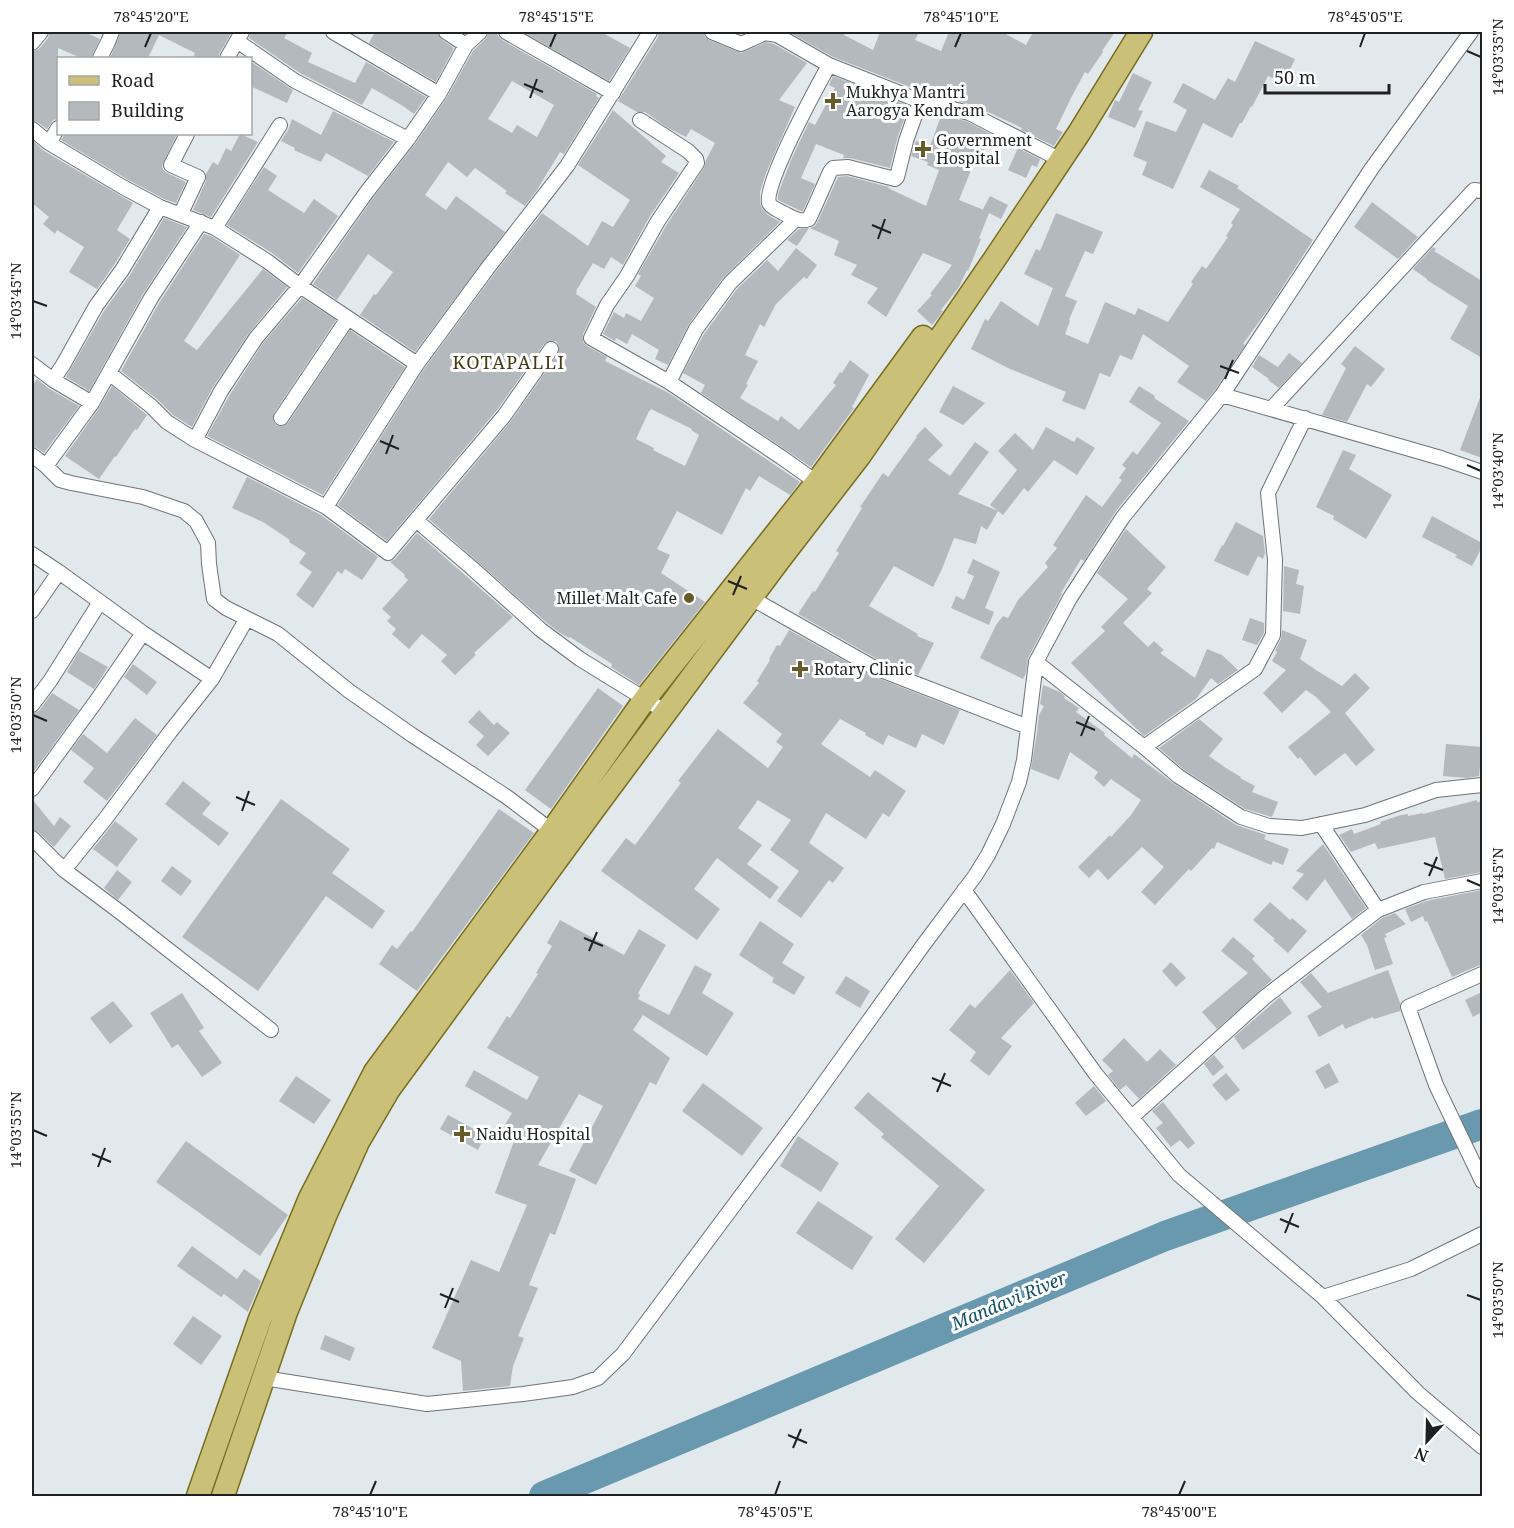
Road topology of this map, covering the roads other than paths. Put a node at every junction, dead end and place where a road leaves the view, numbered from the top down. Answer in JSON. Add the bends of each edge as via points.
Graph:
{"nodes":[{"id":1,"x":41,"y":32,"type":"edge"},
{"id":2,"x":112,"y":32,"type":"edge"},
{"id":3,"x":333,"y":32,"type":"edge"},
{"id":4,"x":446,"y":32,"type":"edge"},
{"id":5,"x":480,"y":32,"type":"edge"},
{"id":6,"x":506,"y":32,"type":"edge"},
{"id":7,"x":650,"y":32,"type":"edge"},
{"id":8,"x":712,"y":32,"type":"edge"},
{"id":9,"x":1141,"y":32,"type":"edge"},
{"id":10,"x":1471,"y":32,"type":"edge"},
{"id":11,"x":239,"y":36,"type":"edge"},
{"id":12,"x":32,"y":43,"type":"edge"},
{"id":13,"x":466,"y":45,"type":"junction"},
{"id":14,"x":100,"y":57,"type":"edge"},
{"id":15,"x":228,"y":57,"type":"edge"},
{"id":16,"x":830,"y":64,"type":"junction"},
{"id":17,"x":612,"y":93,"type":"junction"},
{"id":18,"x":439,"y":94,"type":"junction"},
{"id":19,"x":921,"y":101,"type":"junction"},
{"id":20,"x":640,"y":120,"type":"dead end"},
{"id":21,"x":280,"y":125,"type":"dead end"},
{"id":22,"x":32,"y":129,"type":"edge"},
{"id":23,"x":57,"y":130,"type":"edge"},
{"id":24,"x":187,"y":135,"type":"edge"},
{"id":25,"x":408,"y":139,"type":"junction"},
{"id":26,"x":49,"y":143,"type":"junction"},
{"id":27,"x":1061,"y":160,"type":"junction"},
{"id":28,"x":1482,"y":191,"type":"edge"},
{"id":29,"x":160,"y":207,"type":"junction"},
{"id":30,"x":182,"y":215,"type":"junction"},
{"id":31,"x":796,"y":219,"type":"junction"},
{"id":32,"x":201,"y":222,"type":"junction"},
{"id":33,"x":215,"y":228,"type":"junction"},
{"id":34,"x":300,"y":285,"type":"junction"},
{"id":35,"x":348,"y":318,"type":"junction"},
{"id":36,"x":551,"y":349,"type":"dead end"},
{"id":37,"x":32,"y":364,"type":"edge"},
{"id":38,"x":417,"y":364,"type":"junction"},
{"id":39,"x":109,"y":373,"type":"junction"},
{"id":40,"x":53,"y":380,"type":"junction"},
{"id":41,"x":669,"y":382,"type":"junction"},
{"id":42,"x":1222,"y":395,"type":"junction"},
{"id":43,"x":92,"y":403,"type":"junction"},
{"id":44,"x":1271,"y":409,"type":"junction"},
{"id":45,"x":281,"y":418,"type":"dead end"},
{"id":46,"x":1305,"y":418,"type":"junction"},
{"id":47,"x":195,"y":440,"type":"junction"},
{"id":48,"x":32,"y":455,"type":"edge"},
{"id":49,"x":46,"y":466,"type":"junction"},
{"id":50,"x":1482,"y":472,"type":"edge"},
{"id":51,"x":824,"y":488,"type":"junction"},
{"id":52,"x":326,"y":507,"type":"junction"},
{"id":53,"x":416,"y":520,"type":"junction"},
{"id":54,"x":32,"y":554,"type":"edge"},
{"id":55,"x":59,"y":572,"type":"junction"},
{"id":56,"x":751,"y":598,"type":"junction"},
{"id":57,"x":100,"y":602,"type":"junction"},
{"id":58,"x":32,"y":611,"type":"edge"},
{"id":59,"x":246,"y":620,"type":"junction"},
{"id":60,"x":143,"y":633,"type":"junction"},
{"id":61,"x":1036,"y":662,"type":"junction"},
{"id":62,"x":212,"y":679,"type":"junction"},
{"id":63,"x":645,"y":699,"type":"junction"},
{"id":64,"x":32,"y":705,"type":"edge"},
{"id":65,"x":666,"y":712,"type":"junction"},
{"id":66,"x":1028,"y":727,"type":"junction"},
{"id":67,"x":1144,"y":747,"type":"junction"},
{"id":68,"x":1482,"y":785,"type":"edge"},
{"id":69,"x":32,"y":789,"type":"edge"},
{"id":70,"x":1321,"y":824,"type":"junction"},
{"id":71,"x":32,"y":838,"type":"edge"},
{"id":72,"x":560,"y":838,"type":"junction"},
{"id":73,"x":64,"y":870,"type":"junction"},
{"id":74,"x":1482,"y":881,"type":"edge"},
{"id":75,"x":964,"y":891,"type":"junction"},
{"id":76,"x":1378,"y":910,"type":"junction"},
{"id":77,"x":1482,"y":974,"type":"edge"},
{"id":78,"x":271,"y":1030,"type":"dead end"},
{"id":79,"x":1132,"y":1117,"type":"junction"},
{"id":80,"x":1482,"y":1181,"type":"edge"},
{"id":81,"x":1482,"y":1234,"type":"edge"},
{"id":82,"x":1323,"y":1297,"type":"junction"},
{"id":83,"x":264,"y":1378,"type":"junction"},
{"id":84,"x":1482,"y":1448,"type":"edge"},
{"id":85,"x":198,"y":1497,"type":"edge"},
{"id":86,"x":223,"y":1497,"type":"edge"}],
"edges":[{"from":1,"to":12,"type":"street"},
{"from":2,"to":14,"type":"street"},
{"from":3,"to":18,"type":"street"},
{"from":4,"to":13,"type":"street"},
{"from":5,"to":13,"type":"street"},
{"from":6,"to":17,"type":"street"},
{"from":7,"to":17,"type":"street"},
{"from":8,"to":16,"type":"street","via":[[741,44],[765,33],[777,35]]},
{"from":9,"to":27,"type":"main road"},
{"from":10,"to":42,"type":"street","via":[[1372,168]]},
{"from":11,"to":15,"type":"street"},
{"from":11,"to":25,"type":"street","via":[[295,81]]},
{"from":13,"to":18,"type":"street"},
{"from":16,"to":19,"type":"street"},
{"from":16,"to":31,"type":"street","via":[[769,190],[768,202],[772,207]]},
{"from":17,"to":38,"type":"street","via":[[567,166]]},
{"from":18,"to":25,"type":"street"},
{"from":19,"to":27,"type":"street","via":[[969,112]]},
{"from":19,"to":31,"type":"street","via":[[895,179],[848,167],[833,168],[809,219]]},
{"from":20,"to":41,"type":"street","via":[[688,151],[697,163],[607,305],[591,338]]},
{"from":21,"to":33,"type":"street"},
{"from":22,"to":26,"type":"street"},
{"from":23,"to":26,"type":"street"},
{"from":24,"to":30,"type":"street","via":[[171,165],[198,177]]},
{"from":25,"to":34,"type":"street"},
{"from":26,"to":29,"type":"street"},
{"from":27,"to":51,"type":"main road","via":[[860,454]]},
{"from":28,"to":44,"type":"street","via":[[1474,190]]},
{"from":29,"to":30,"type":"street"},
{"from":29,"to":40,"type":"street"},
{"from":30,"to":32,"type":"street"},
{"from":31,"to":41,"type":"street","via":[[730,283],[696,329]]},
{"from":32,"to":33,"type":"street"},
{"from":32,"to":39,"type":"street","via":[[151,298]]},
{"from":33,"to":34,"type":"street"},
{"from":34,"to":35,"type":"street"},
{"from":34,"to":47,"type":"street","via":[[256,338]]},
{"from":35,"to":38,"type":"street"},
{"from":35,"to":45,"type":"street"},
{"from":36,"to":53,"type":"street","via":[[504,416]]},
{"from":37,"to":40,"type":"street"},
{"from":38,"to":52,"type":"street"},
{"from":39,"to":43,"type":"street"},
{"from":39,"to":47,"type":"street","via":[[167,422]]},
{"from":40,"to":43,"type":"street"},
{"from":41,"to":51,"type":"street"},
{"from":42,"to":44,"type":"street"},
{"from":42,"to":61,"type":"street","via":[[1123,517],[1070,597]]},
{"from":43,"to":49,"type":"street"},
{"from":44,"to":46,"type":"street"},
{"from":46,"to":50,"type":"street"},
{"from":46,"to":67,"type":"street","via":[[1268,494],[1275,560],[1274,635],[1255,669]]},
{"from":47,"to":52,"type":"street"},
{"from":48,"to":49,"type":"street"},
{"from":49,"to":59,"type":"street","via":[[60,480],[143,497],[184,511],[196,521],[208,543],[214,599]]},
{"from":51,"to":56,"type":"main road"},
{"from":51,"to":63,"type":"main road"},
{"from":52,"to":53,"type":"street","via":[[388,553]]},
{"from":53,"to":63,"type":"street","via":[[541,630]]},
{"from":54,"to":55,"type":"street"},
{"from":55,"to":57,"type":"street"},
{"from":55,"to":58,"type":"street"},
{"from":56,"to":65,"type":"main road"},
{"from":56,"to":66,"type":"street","via":[[873,667]]},
{"from":57,"to":60,"type":"street"},
{"from":57,"to":64,"type":"street"},
{"from":59,"to":62,"type":"street"},
{"from":59,"to":72,"type":"street","via":[[278,634],[350,691],[507,797]]},
{"from":60,"to":62,"type":"street"},
{"from":60,"to":69,"type":"street"},
{"from":61,"to":66,"type":"street"},
{"from":61,"to":67,"type":"street"},
{"from":62,"to":73,"type":"street"},
{"from":63,"to":65,"type":"street"},
{"from":63,"to":72,"type":"main road"},
{"from":65,"to":72,"type":"main road"},
{"from":66,"to":75,"type":"street","via":[[1019,782],[1003,824]]},
{"from":67,"to":70,"type":"street","via":[[1178,776],[1241,817],[1269,826],[1302,828]]},
{"from":68,"to":70,"type":"street","via":[[1436,790],[1365,815]]},
{"from":70,"to":76,"type":"street"},
{"from":71,"to":73,"type":"street"},
{"from":72,"to":83,"type":"main road","via":[[389,1089],[358,1142],[286,1312]]},
{"from":72,"to":85,"type":"main road","via":[[375,1072],[310,1198],[260,1319]]},
{"from":73,"to":78,"type":"street"},
{"from":74,"to":76,"type":"street","via":[[1424,892]]},
{"from":75,"to":79,"type":"street","via":[[1095,1073]]},
{"from":75,"to":83,"type":"street","via":[[623,1354],[598,1378],[573,1387],[427,1404]]},
{"from":76,"to":79,"type":"street","via":[[1265,997]]},
{"from":77,"to":80,"type":"street","via":[[1408,1007],[1436,1085]]},
{"from":79,"to":82,"type":"street","via":[[1179,1175]]},
{"from":81,"to":82,"type":"street","via":[[1412,1269]]},
{"from":82,"to":84,"type":"street","via":[[1418,1393]]},
{"from":83,"to":86,"type":"main road"}]}
